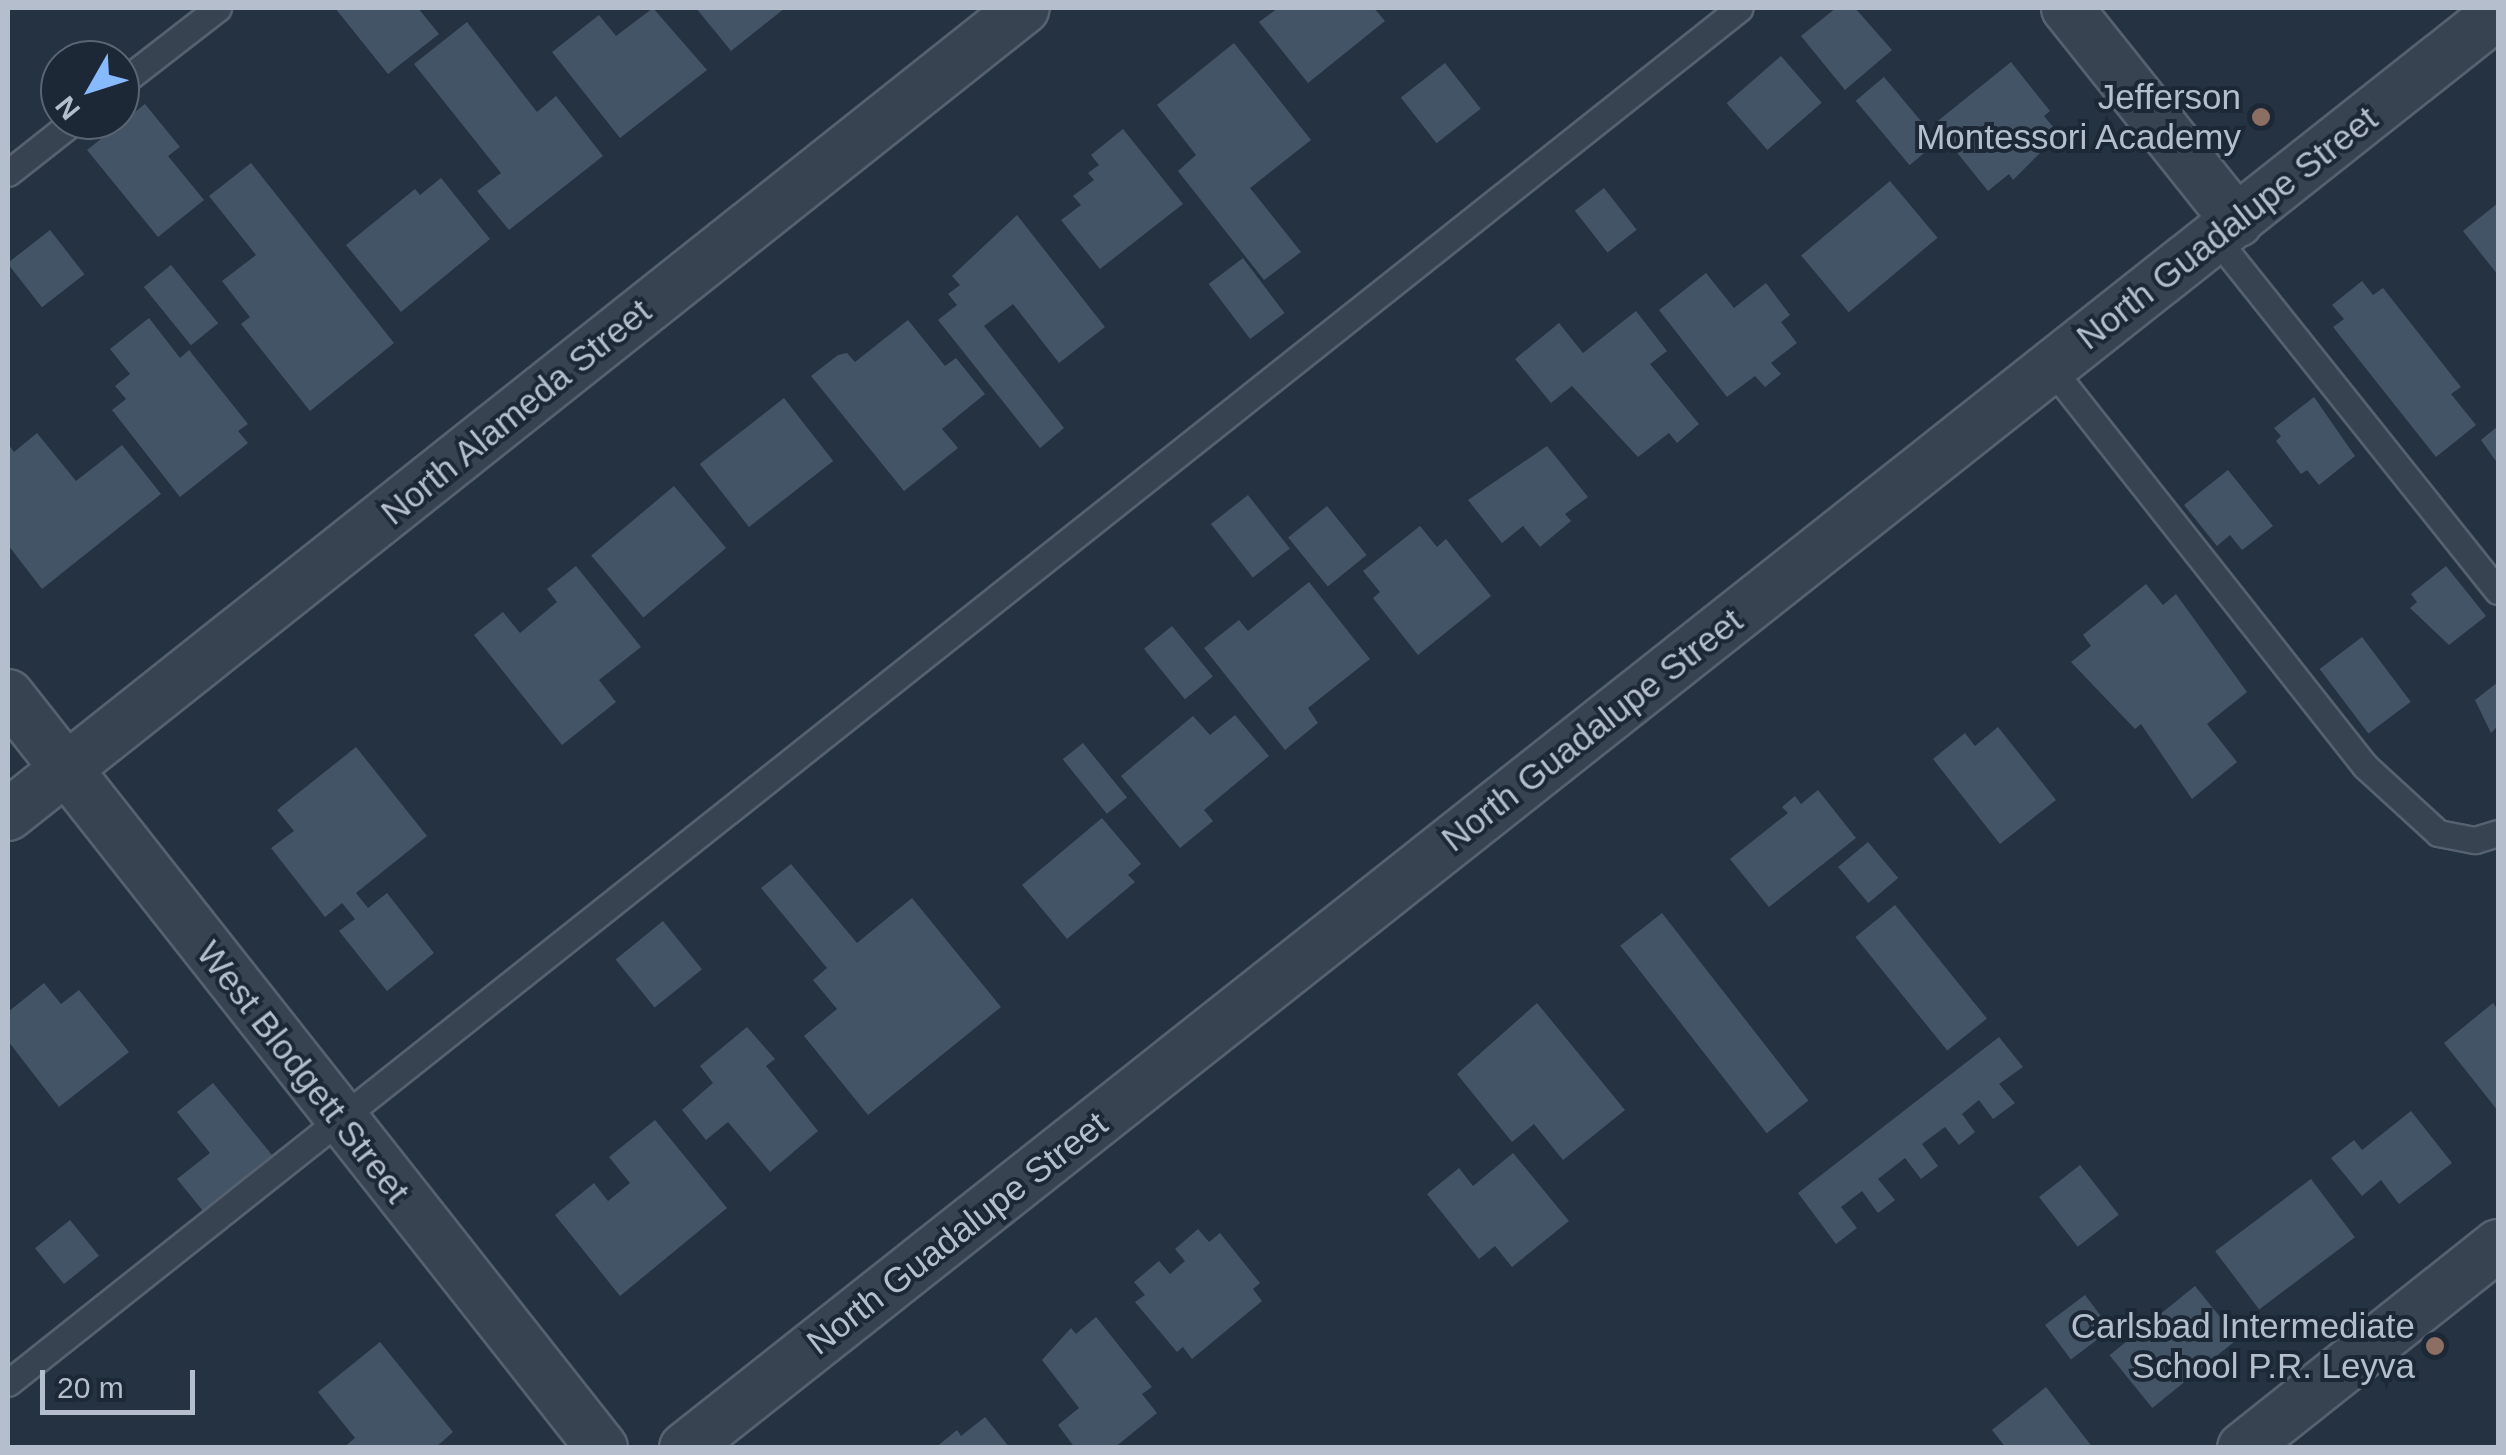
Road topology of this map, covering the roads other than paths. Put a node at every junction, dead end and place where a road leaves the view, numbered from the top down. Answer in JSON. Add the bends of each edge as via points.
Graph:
{"nodes":[{"id":1,"x":218,"y":8,"type":"edge"},
{"id":2,"x":1024,"y":8,"type":"edge"},
{"id":3,"x":1740,"y":8,"type":"edge"},
{"id":4,"x":2067,"y":8,"type":"edge"},
{"id":5,"x":2498,"y":12,"type":"edge"},
{"id":6,"x":140,"y":68,"type":"edge"},
{"id":7,"x":49,"y":140,"type":"edge"},
{"id":8,"x":8,"y":173,"type":"edge"},
{"id":9,"x":2226,"y":229,"type":"junction"},
{"id":10,"x":2050,"y":368,"type":"junction"},
{"id":11,"x":2498,"y":591,"type":"edge"},
{"id":12,"x":8,"y":696,"type":"edge"},
{"id":13,"x":66,"y":769,"type":"junction"},
{"id":14,"x":8,"y":815,"type":"edge"},
{"id":15,"x":2498,"y":833,"type":"edge"},
{"id":16,"x":342,"y":1122,"type":"junction"},
{"id":17,"x":2498,"y":1246,"type":"edge"},
{"id":18,"x":8,"y":1383,"type":"edge"},
{"id":19,"x":602,"y":1448,"type":"edge"},
{"id":20,"x":685,"y":1448,"type":"edge"},
{"id":21,"x":2243,"y":1448,"type":"edge"}],
"edges":[{"from":1,"to":6,"type":"lane"},
{"from":2,"to":13,"type":"street","name":"North Alameda Street"},
{"from":3,"to":16,"type":"lane"},
{"from":4,"to":9,"type":"street"},
{"from":5,"to":9,"type":"street","name":"North Guadalupe Street"},
{"from":7,"to":8,"type":"lane"},
{"from":9,"to":10,"type":"street","name":"North Guadalupe Street"},
{"from":9,"to":11,"type":"lane"},
{"from":10,"to":15,"type":"lane","via":[[2365,766],[2438,833],[2475,840]]},
{"from":10,"to":20,"type":"street","name":"North Guadalupe Street"},
{"from":12,"to":13,"type":"street","name":"West Blodgett Street"},
{"from":13,"to":14,"type":"street","name":"North Alameda Street"},
{"from":13,"to":16,"type":"street","name":"West Blodgett Street"},
{"from":16,"to":18,"type":"lane"},
{"from":16,"to":19,"type":"street","name":"West Blodgett Street"},
{"from":17,"to":21,"type":"street"}]}
